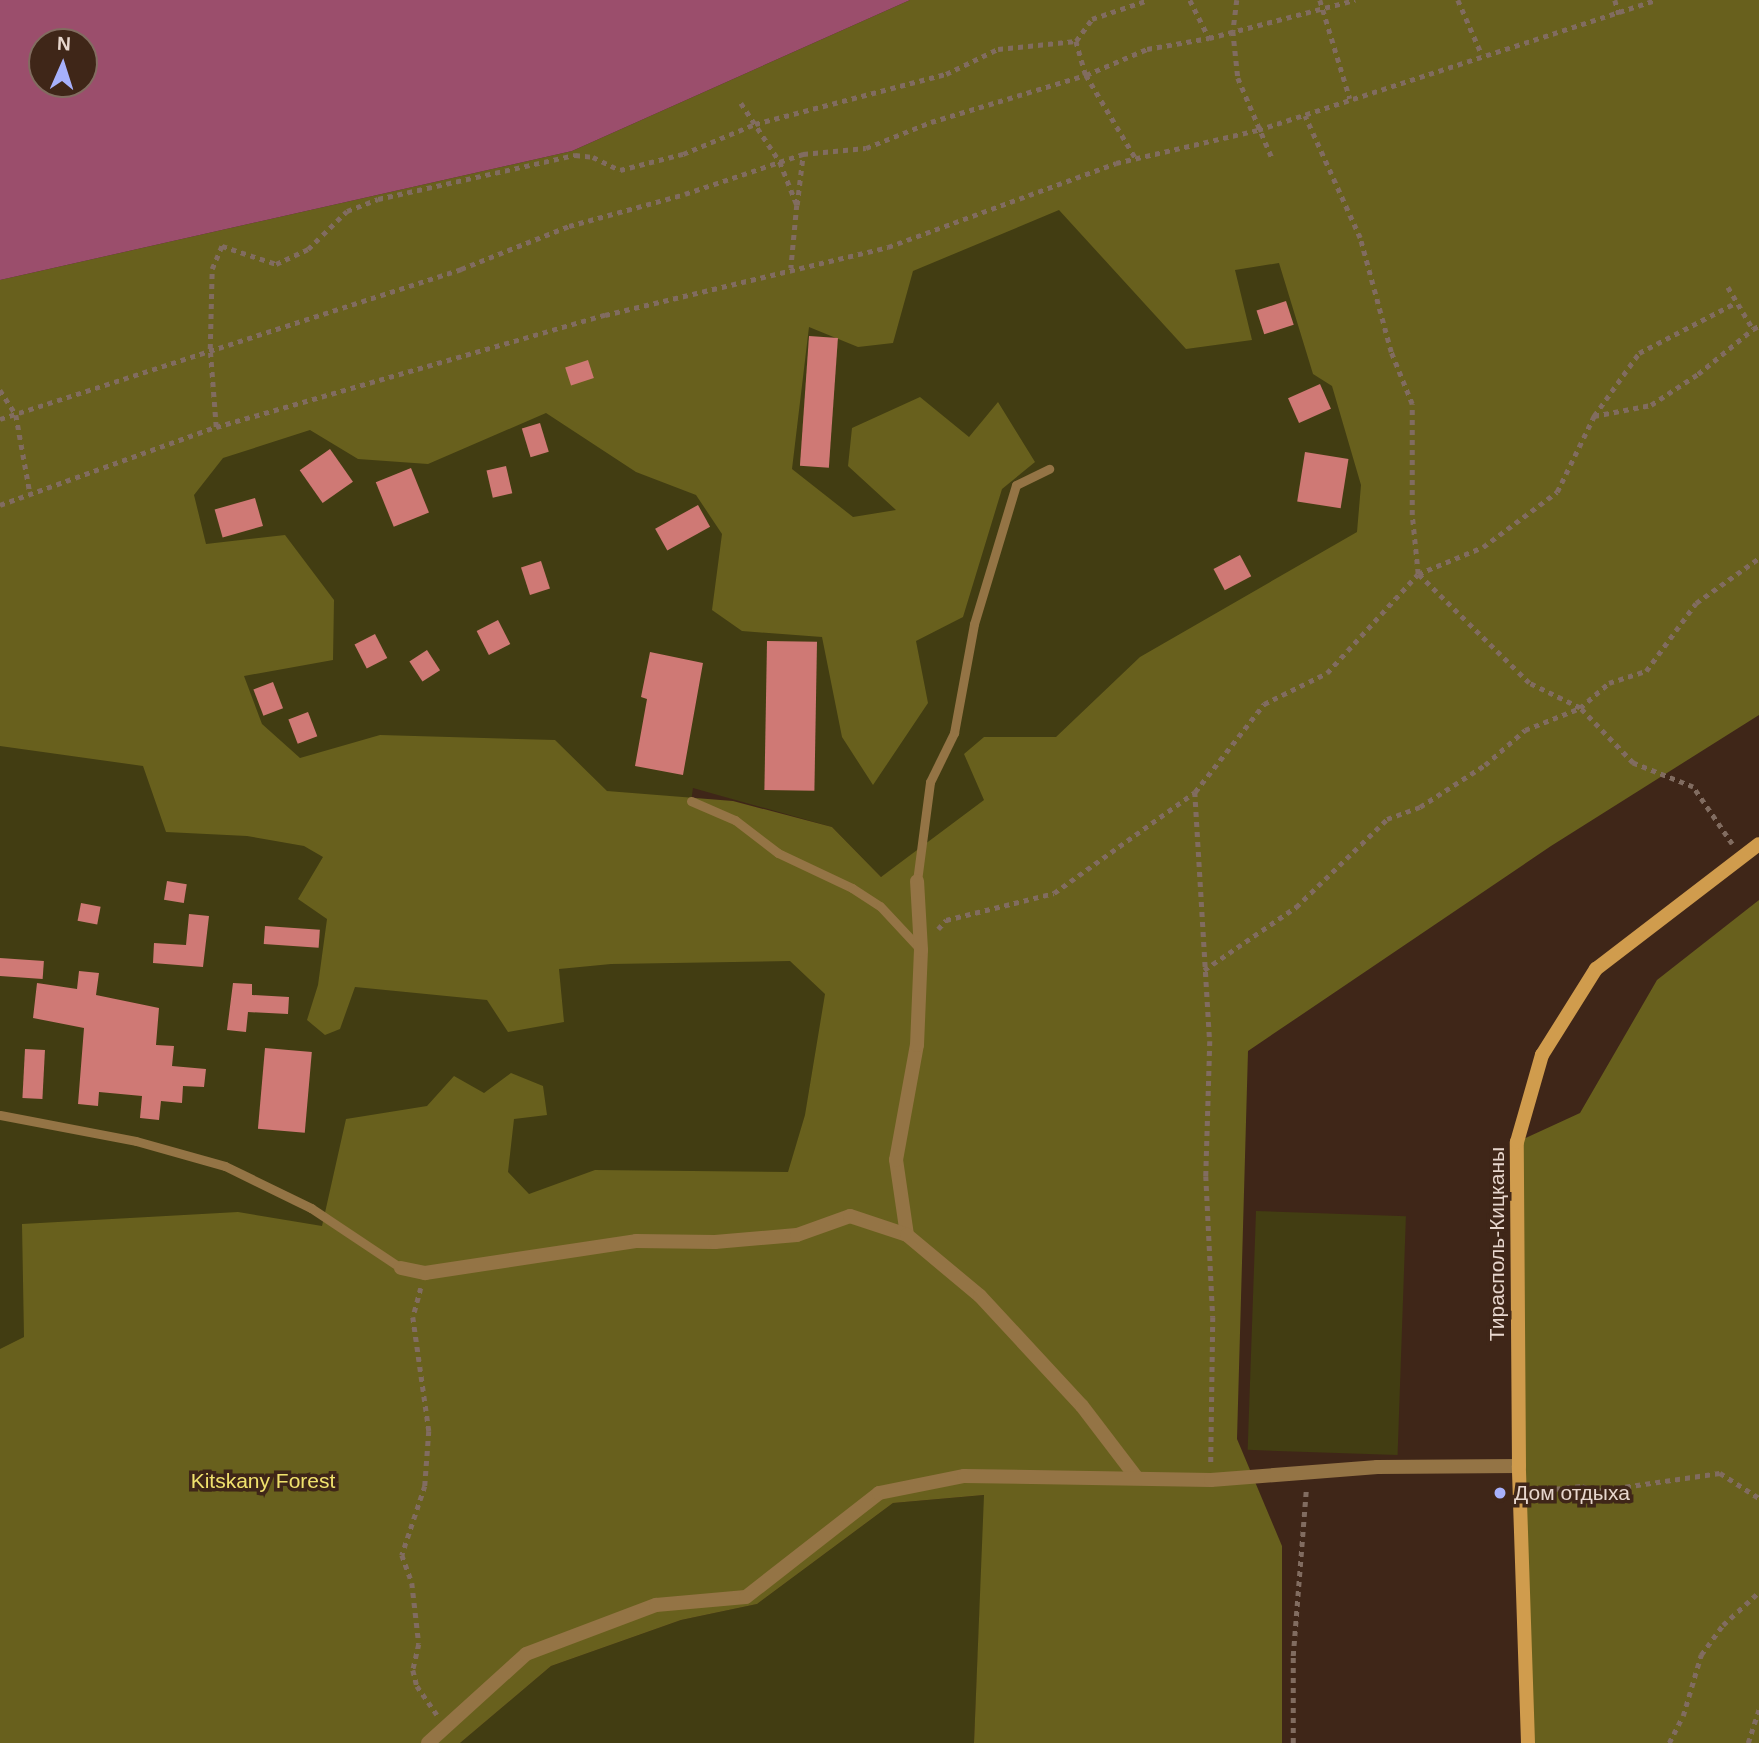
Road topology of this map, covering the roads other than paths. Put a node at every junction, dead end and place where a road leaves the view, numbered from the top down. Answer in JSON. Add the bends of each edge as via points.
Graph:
{"nodes":[{"id":1,"x":1049,"y":469,"type":"dead end"},
{"id":2,"x":691,"y":801,"type":"dead end"},
{"id":3,"x":1759,"y":844,"type":"edge"},
{"id":4,"x":917,"y":881,"type":"joint"},
{"id":5,"x":921,"y":950,"type":"junction"},
{"id":6,"x":0,"y":1115,"type":"edge"},
{"id":7,"x":907,"y":1235,"type":"junction"},
{"id":8,"x":401,"y":1268,"type":"joint"},
{"id":9,"x":1519,"y":1466,"type":"junction"},
{"id":10,"x":1136,"y":1476,"type":"junction"},
{"id":11,"x":428,"y":1743,"type":"edge"},
{"id":12,"x":1528,"y":1743,"type":"edge"}],
"edges":[{"from":1,"to":4,"type":"lane","via":[[1016,485],[974,624],[954,733],[930,782]]},
{"from":2,"to":5,"type":"lane","via":[[735,820],[778,853],[880,906]]},
{"from":3,"to":9,"type":"street","name":"Тирасполь-Кицканы","via":[[1596,969],[1542,1055],[1517,1142]]},
{"from":4,"to":5,"type":"street"},
{"from":5,"to":7,"type":"street","via":[[916,1045],[896,1160]]},
{"from":6,"to":8,"type":"lane","via":[[136,1141],[225,1166],[311,1208]]},
{"from":7,"to":8,"type":"street","via":[[850,1216],[797,1235],[715,1242],[636,1241],[425,1273]]},
{"from":7,"to":10,"type":"street","via":[[980,1296],[1082,1406]]},
{"from":9,"to":10,"type":"street","via":[[1377,1467],[1211,1480]]},
{"from":9,"to":12,"type":"street","name":"Тирасполь-Кицканы"},
{"from":10,"to":11,"type":"street","via":[[964,1476],[879,1493],[746,1597],[656,1605],[526,1654]]}]}
